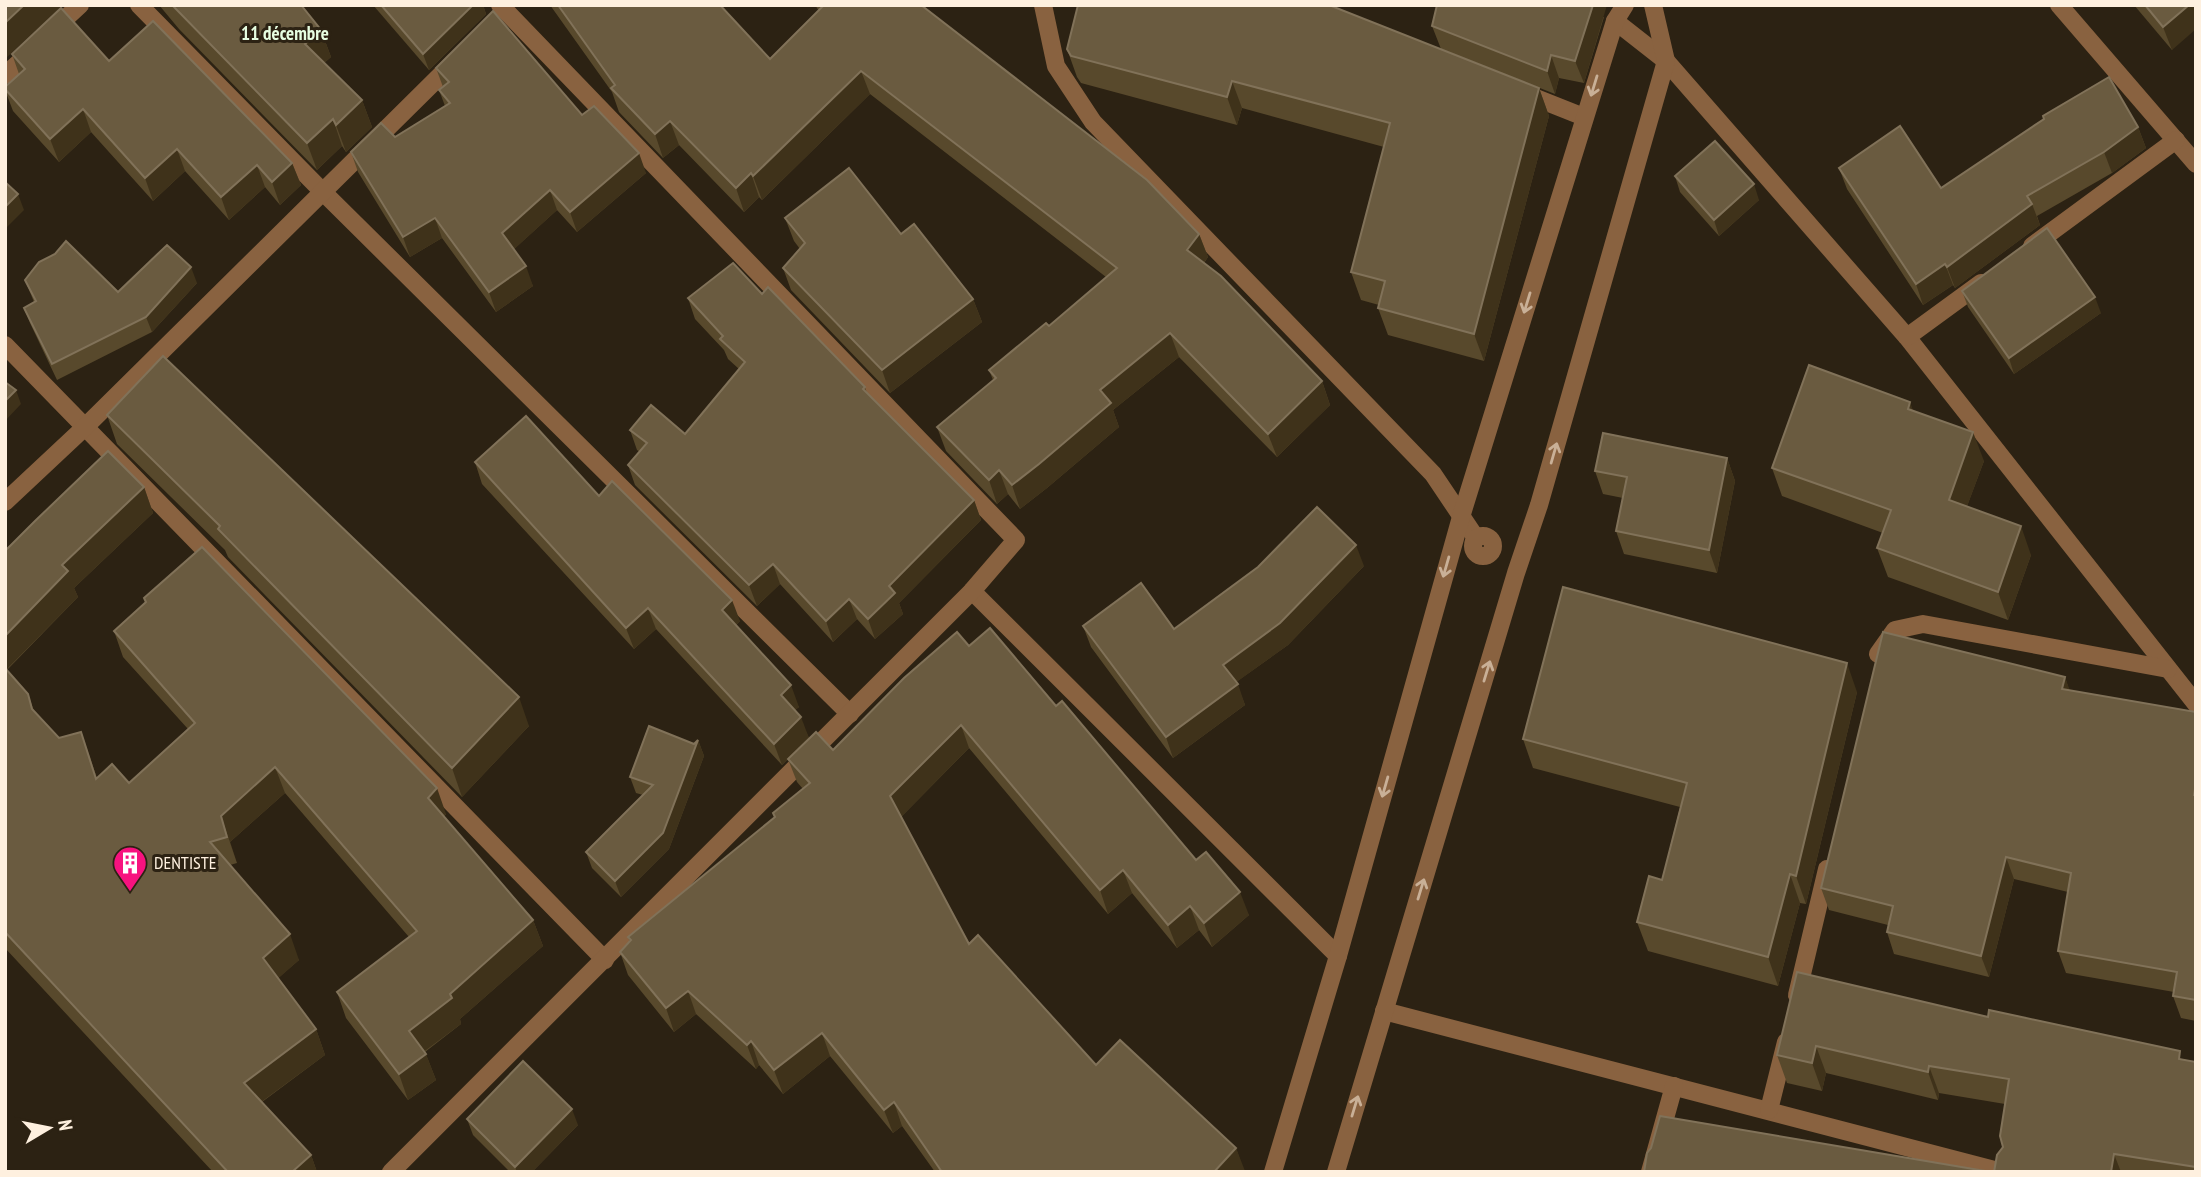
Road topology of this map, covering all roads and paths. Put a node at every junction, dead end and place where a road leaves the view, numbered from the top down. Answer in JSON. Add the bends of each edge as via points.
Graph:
{"nodes":[{"id":1,"x":80,"y":5,"type":"edge"},
{"id":2,"x":139,"y":5,"type":"edge"},
{"id":3,"x":1043,"y":5,"type":"edge"},
{"id":4,"x":1625,"y":5,"type":"edge"},
{"id":5,"x":1654,"y":5,"type":"edge"},
{"id":6,"x":2059,"y":5,"type":"edge"},
{"id":7,"x":503,"y":10,"type":"edge"},
{"id":8,"x":1615,"y":20,"type":"junction"},
{"id":9,"x":467,"y":49,"type":"edge"},
{"id":10,"x":1667,"y":61,"type":"junction"},
{"id":11,"x":5,"y":75,"type":"edge"},
{"id":12,"x":1509,"y":88,"type":"edge"},
{"id":13,"x":1584,"y":117,"type":"junction"},
{"id":14,"x":2176,"y":140,"type":"junction"},
{"id":15,"x":2196,"y":164,"type":"edge"},
{"id":16,"x":323,"y":192,"type":"junction"},
{"id":17,"x":2019,"y":255,"type":"edge"},
{"id":18,"x":1997,"y":271,"type":"edge"},
{"id":19,"x":1908,"y":337,"type":"junction"},
{"id":20,"x":5,"y":345,"type":"edge"},
{"id":21,"x":85,"y":427,"type":"junction"},
{"id":22,"x":5,"y":502,"type":"edge"},
{"id":23,"x":1461,"y":517,"type":"junction"},
{"id":24,"x":1516,"y":573,"type":"junction"},
{"id":25,"x":972,"y":590,"type":"junction"},
{"id":26,"x":2168,"y":669,"type":"junction"},
{"id":27,"x":1873,"y":677,"type":"edge"},
{"id":28,"x":2196,"y":704,"type":"edge"},
{"id":29,"x":850,"y":714,"type":"junction"},
{"id":30,"x":1832,"y":849,"type":"edge"},
{"id":31,"x":1338,"y":956,"type":"junction"},
{"id":32,"x":606,"y":960,"type":"junction"},
{"id":33,"x":1384,"y":1011,"type":"junction"},
{"id":34,"x":1674,"y":1086,"type":"junction"},
{"id":35,"x":1769,"y":1110,"type":"junction"},
{"id":36,"x":1980,"y":1169,"type":"edge"},
{"id":37,"x":391,"y":1172,"type":"edge"},
{"id":38,"x":1273,"y":1172,"type":"edge"},
{"id":39,"x":1336,"y":1172,"type":"edge"},
{"id":40,"x":1650,"y":1172,"type":"edge"},
{"id":41,"x":2002,"y":1172,"type":"edge"}],
"edges":[{"from":1,"to":11,"type":"street"},
{"from":2,"to":16,"type":"street"},
{"from":3,"to":23,"type":"street","via":[[1056,66],[1093,122],[1433,474]]},
{"from":4,"to":8,"type":"street"},
{"from":5,"to":10,"type":"street"},
{"from":6,"to":14,"type":"street"},
{"from":7,"to":25,"type":"street","via":[[1016,540]]},
{"from":8,"to":10,"type":"street"},
{"from":8,"to":13,"type":"street","one_way":true},
{"from":9,"to":16,"type":"street"},
{"from":10,"to":19,"type":"street"},
{"from":24,"to":10,"type":"street","one_way":true},
{"from":12,"to":13,"type":"street"},
{"from":13,"to":23,"type":"street","one_way":true},
{"from":14,"to":15,"type":"street"},
{"from":14,"to":17,"type":"street"},
{"from":16,"to":21,"type":"street"},
{"from":16,"to":29,"type":"street"},
{"from":18,"to":19,"type":"street"},
{"from":19,"to":26,"type":"street"},
{"from":20,"to":21,"type":"street"},
{"from":21,"to":22,"type":"street"},
{"from":21,"to":32,"type":"street"},
{"from":23,"to":24,"type":"street","via":[[1476,538],[1488,537],[1492,552]]},
{"from":23,"to":31,"type":"street","one_way":true},
{"from":33,"to":24,"type":"street","one_way":true},
{"from":25,"to":29,"type":"street"},
{"from":25,"to":31,"type":"street"},
{"from":26,"to":27,"type":"street","via":[[1923,624],[1895,630],[1880,650]]},
{"from":26,"to":28,"type":"street"},
{"from":29,"to":32,"type":"street"},
{"from":30,"to":35,"type":"street","via":[[1807,983],[1793,1014]]},
{"from":31,"to":38,"type":"street"},
{"from":32,"to":37,"type":"street"},
{"from":33,"to":34,"type":"street"},
{"from":39,"to":33,"type":"street","one_way":true},
{"from":34,"to":35,"type":"street"},
{"from":34,"to":40,"type":"street"},
{"from":35,"to":36,"type":"street"},
{"from":36,"to":41,"type":"street"}]}
